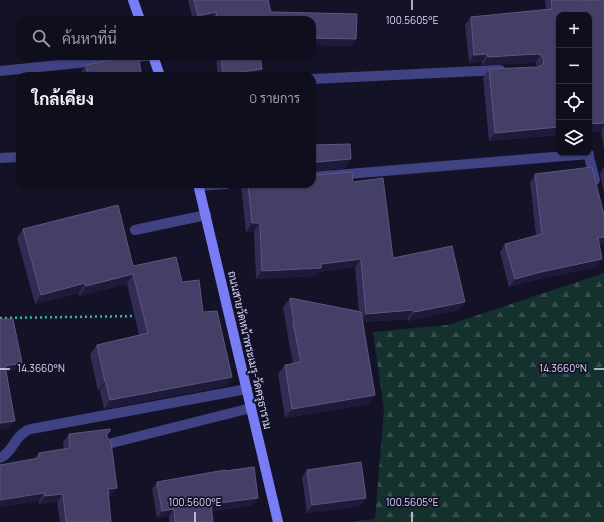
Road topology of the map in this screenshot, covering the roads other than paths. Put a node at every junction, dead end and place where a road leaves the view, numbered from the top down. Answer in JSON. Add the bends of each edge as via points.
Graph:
{"nodes":[{"id":1,"x":133,"y":0,"type":"edge"},
{"id":2,"x":139,"y":16,"type":"edge"},
{"id":3,"x":104,"y":60,"type":"edge"},
{"id":4,"x":154,"y":60,"type":"edge"},
{"id":5,"x":0,"y":70,"type":"edge"},
{"id":6,"x":509,"y":70,"type":"edge"},
{"id":7,"x":159,"y":72,"type":"edge"},
{"id":8,"x":316,"y":79,"type":"edge"},
{"id":9,"x":556,"y":156,"type":"edge"},
{"id":10,"x":590,"y":156,"type":"edge"},
{"id":11,"x":16,"y":157,"type":"edge"},
{"id":12,"x":0,"y":158,"type":"edge"},
{"id":13,"x":316,"y":177,"type":"edge"},
{"id":14,"x":199,"y":188,"type":"edge"},
{"id":15,"x":597,"y":191,"type":"edge"},
{"id":16,"x":206,"y":215,"type":"junction"},
{"id":17,"x":135,"y":230,"type":"dead end"},
{"id":18,"x":247,"y":389,"type":"junction"},
{"id":19,"x":251,"y":408,"type":"junction"},
{"id":20,"x":108,"y":444,"type":"edge"},
{"id":21,"x":0,"y":458,"type":"edge"},
{"id":22,"x":278,"y":522,"type":"edge"}],
"edges":[{"from":1,"to":2,"type":"street"},
{"from":3,"to":5,"type":"street"},
{"from":4,"to":7,"type":"street"},
{"from":6,"to":8,"type":"street"},
{"from":9,"to":13,"type":"street"},
{"from":10,"to":15,"type":"street"},
{"from":11,"to":12,"type":"street"},
{"from":14,"to":16,"type":"street","name":"ถนนสายวัดหน้าพระเมรุ-วัดครุธาราม"},
{"from":16,"to":17,"type":"street"},
{"from":16,"to":18,"type":"street","name":"ถนนสายวัดหน้าพระเมรุ-วัดครุธาราม"},
{"from":18,"to":19,"type":"street","name":"ถนนสายวัดหน้าพระเมรุ-วัดครุธาราม"},
{"from":18,"to":21,"type":"street","via":[[31,429],[19,436],[11,449]]},
{"from":19,"to":20,"type":"street"},
{"from":19,"to":22,"type":"street","name":"ถนนสายวัดหน้าพระเมรุ-วัดครุธาราม"}]}
